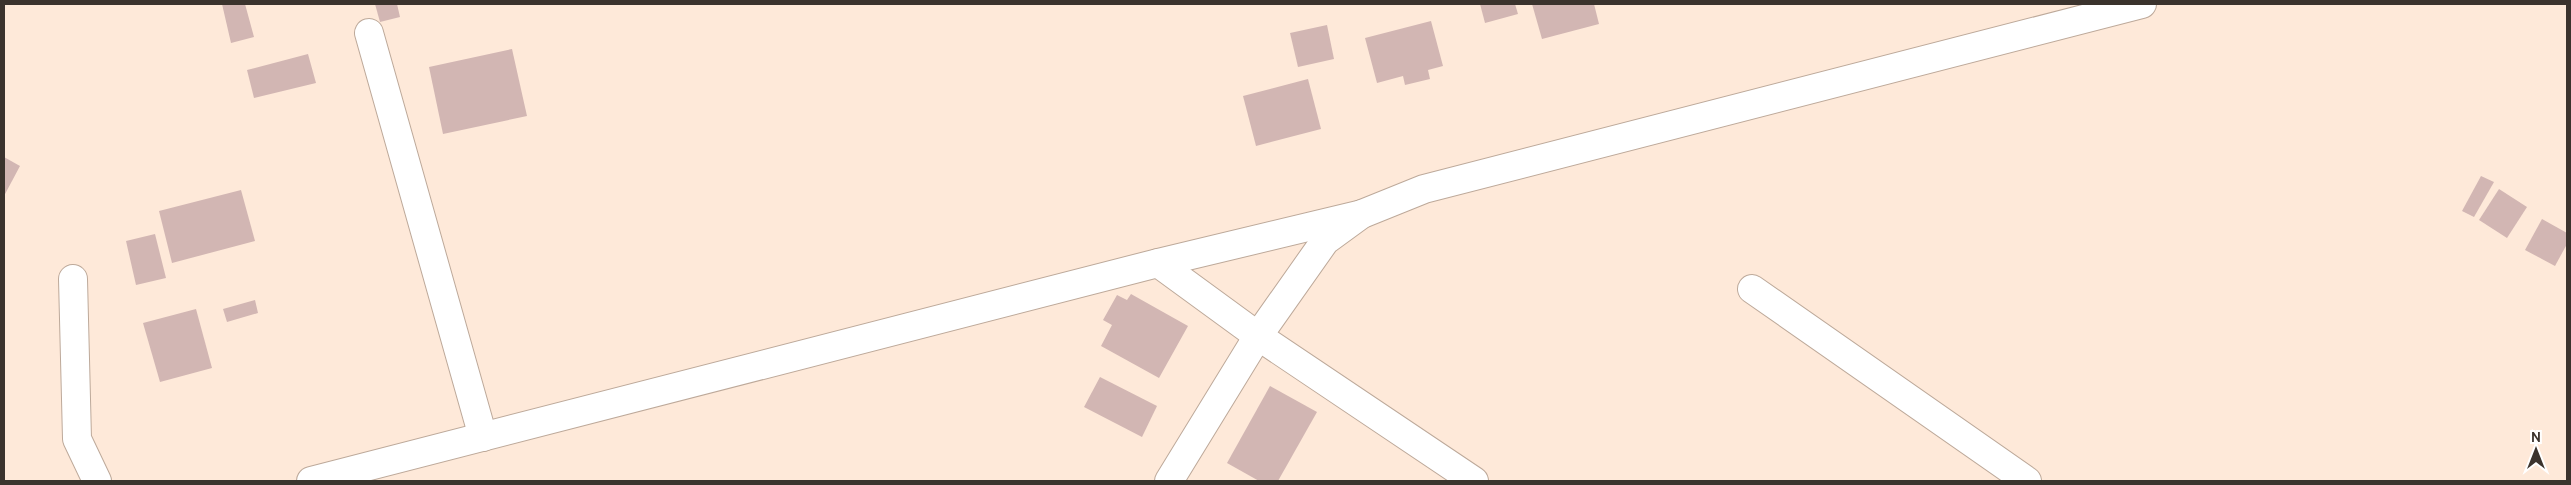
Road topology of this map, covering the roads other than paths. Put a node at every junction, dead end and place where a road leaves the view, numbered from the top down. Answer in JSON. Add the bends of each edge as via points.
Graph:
{"nodes":[{"id":1,"x":2142,"y":4,"type":"edge"},
{"id":2,"x":369,"y":33,"type":"dead end"},
{"id":3,"x":1362,"y":214,"type":"junction"},
{"id":4,"x":1158,"y":263,"type":"junction"},
{"id":5,"x":73,"y":279,"type":"dead end"},
{"id":6,"x":1752,"y":288,"type":"dead end"},
{"id":7,"x":1258,"y":336,"type":"junction"},
{"id":8,"x":483,"y":437,"type":"junction"},
{"id":9,"x":97,"y":481,"type":"edge"},
{"id":10,"x":310,"y":481,"type":"edge"},
{"id":11,"x":1169,"y":481,"type":"edge"},
{"id":12,"x":1474,"y":481,"type":"edge"},
{"id":13,"x":2027,"y":481,"type":"edge"}],
"edges":[{"from":1,"to":3,"type":"street","via":[[1424,189]]},
{"from":2,"to":8,"type":"street"},
{"from":3,"to":4,"type":"street"},
{"from":3,"to":7,"type":"street","via":[[1325,241]]},
{"from":4,"to":7,"type":"street"},
{"from":4,"to":8,"type":"street"},
{"from":5,"to":9,"type":"street","via":[[77,439]]},
{"from":6,"to":13,"type":"street"},
{"from":7,"to":11,"type":"street"},
{"from":7,"to":12,"type":"street"},
{"from":8,"to":10,"type":"street"}]}
